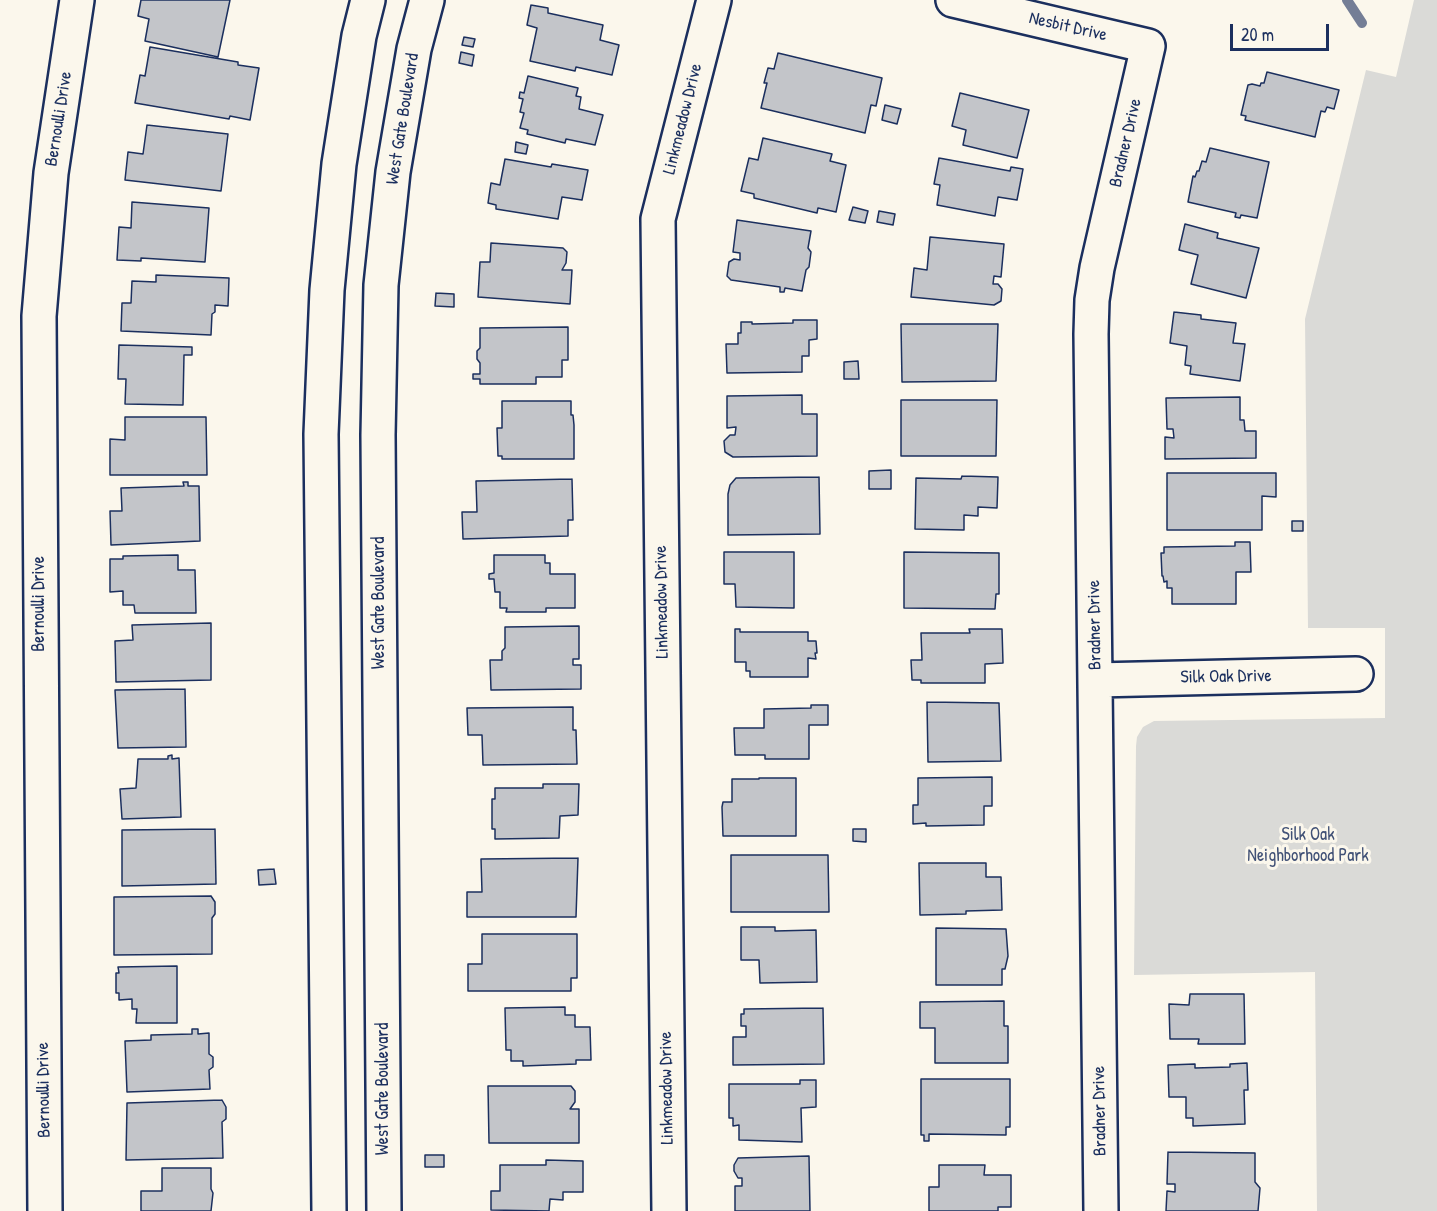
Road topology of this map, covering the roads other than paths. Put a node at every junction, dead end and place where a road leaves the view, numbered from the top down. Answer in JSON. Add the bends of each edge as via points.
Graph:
{"nodes":[{"id":1,"x":77,"y":0,"type":"edge"},
{"id":2,"x":368,"y":0,"type":"edge"},
{"id":3,"x":427,"y":0,"type":"edge"},
{"id":4,"x":714,"y":0,"type":"edge"},
{"id":5,"x":953,"y":0,"type":"edge"},
{"id":6,"x":1148,"y":46,"type":"joint"},
{"id":7,"x":1356,"y":674,"type":"dead end"},
{"id":8,"x":1096,"y":680,"type":"junction"},
{"id":9,"x":45,"y":1211,"type":"edge"},
{"id":10,"x":328,"y":1211,"type":"edge"},
{"id":11,"x":384,"y":1211,"type":"edge"},
{"id":12,"x":669,"y":1211,"type":"edge"},
{"id":13,"x":1101,"y":1211,"type":"edge"}],
"edges":[{"from":1,"to":9,"type":"street","name":"Bernoulli Drive","via":[[51,173],[39,316]]},
{"from":2,"to":10,"type":"street","via":[[339,164],[327,290],[321,434]]},
{"from":3,"to":11,"type":"street","name":"West Gate Boulevard","via":[[414,49],[395,161],[381,285],[378,435]]},
{"from":4,"to":12,"type":"street","name":"Linkmeadow Drive","via":[[658,219]]},
{"from":5,"to":6,"type":"street","name":"Nesbit Drive"},
{"from":6,"to":8,"type":"street","name":"Bradner Drive","via":[[1092,300]]},
{"from":7,"to":8,"type":"street","name":"Silk Oak Drive"},
{"from":8,"to":13,"type":"street","name":"Bradner Drive"}]}
